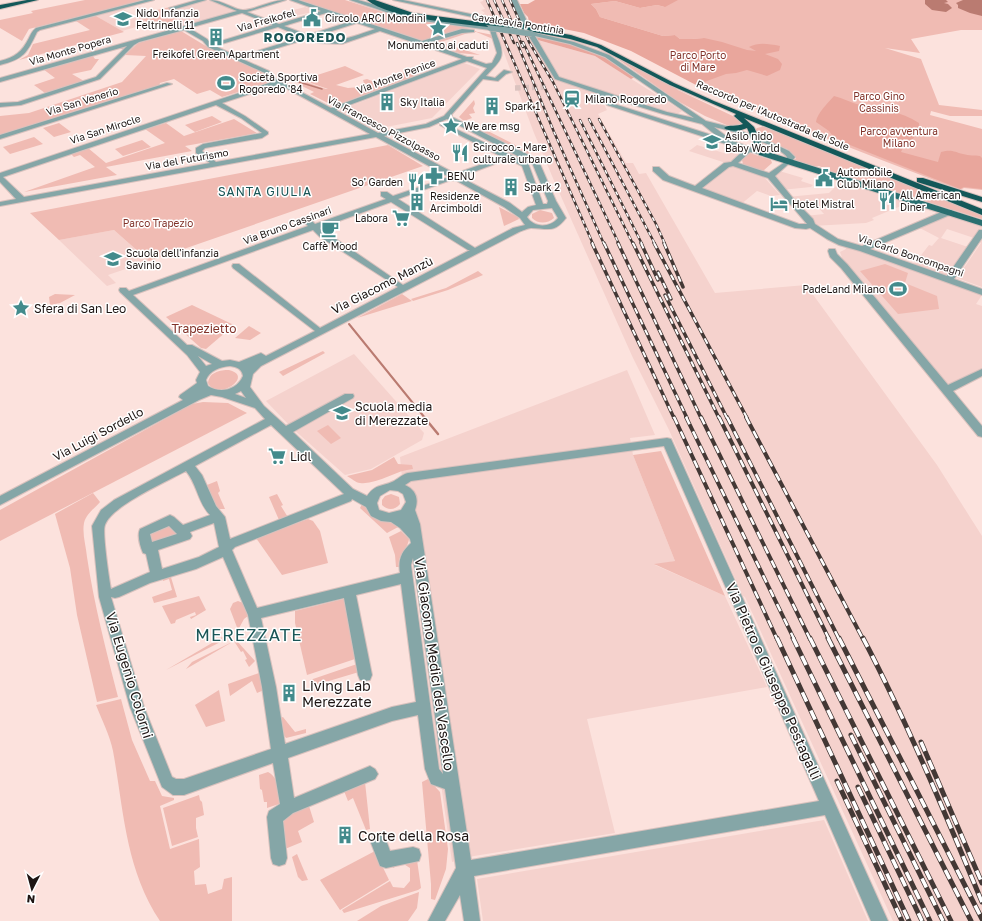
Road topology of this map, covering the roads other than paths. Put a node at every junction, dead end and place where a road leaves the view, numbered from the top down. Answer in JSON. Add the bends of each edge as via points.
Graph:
{"nodes":[{"id":1,"x":4,"y":0,"type":"edge"},
{"id":2,"x":35,"y":0,"type":"edge"},
{"id":3,"x":151,"y":0,"type":"edge"},
{"id":4,"x":203,"y":0,"type":"edge"},
{"id":5,"x":214,"y":0,"type":"edge"},
{"id":6,"x":283,"y":0,"type":"edge"},
{"id":7,"x":293,"y":0,"type":"edge"},
{"id":8,"x":353,"y":0,"type":"edge"},
{"id":9,"x":370,"y":0,"type":"edge"},
{"id":10,"x":379,"y":0,"type":"edge"},
{"id":11,"x":396,"y":0,"type":"edge"},
{"id":12,"x":514,"y":0,"type":"edge"},
{"id":13,"x":0,"y":1,"type":"edge"},
{"id":14,"x":0,"y":7,"type":"edge"},
{"id":15,"x":172,"y":8,"type":"dead end"},
{"id":16,"x":327,"y":11,"type":"junction"},
{"id":17,"x":242,"y":12,"type":"junction"},
{"id":18,"x":358,"y":21,"type":"junction"},
{"id":19,"x":488,"y":25,"type":"junction"},
{"id":20,"x":278,"y":26,"type":"junction"},
{"id":21,"x":185,"y":28,"type":"junction"},
{"id":22,"x":381,"y":29,"type":"junction"},
{"id":23,"x":530,"y":30,"type":"junction"},
{"id":24,"x":495,"y":34,"type":"junction"},
{"id":25,"x":306,"y":37,"type":"junction"},
{"id":26,"x":422,"y":43,"type":"junction"},
{"id":27,"x":132,"y":44,"type":"junction"},
{"id":28,"x":210,"y":46,"type":"junction"},
{"id":29,"x":454,"y":55,"type":"junction"},
{"id":30,"x":243,"y":57,"type":"dead end"},
{"id":31,"x":467,"y":59,"type":"junction"},
{"id":32,"x":483,"y":63,"type":"junction"},
{"id":33,"x":0,"y":64,"type":"edge"},
{"id":34,"x":493,"y":65,"type":"junction"},
{"id":35,"x":485,"y":78,"type":"dead end"},
{"id":36,"x":0,"y":80,"type":"edge"},
{"id":37,"x":276,"y":83,"type":"junction"},
{"id":38,"x":169,"y":84,"type":"dead end"},
{"id":39,"x":676,"y":85,"type":"junction"},
{"id":40,"x":601,"y":92,"type":"junction"},
{"id":41,"x":623,"y":99,"type":"junction"},
{"id":42,"x":606,"y":100,"type":"junction"},
{"id":43,"x":217,"y":103,"type":"junction"},
{"id":44,"x":0,"y":105,"type":"edge"},
{"id":45,"x":331,"y":110,"type":"junction"},
{"id":46,"x":688,"y":110,"type":"junction"},
{"id":47,"x":449,"y":114,"type":"junction"},
{"id":48,"x":703,"y":122,"type":"junction"},
{"id":49,"x":746,"y":123,"type":"junction"},
{"id":50,"x":434,"y":124,"type":"junction"},
{"id":51,"x":443,"y":125,"type":"dead end"},
{"id":52,"x":460,"y":125,"type":"junction"},
{"id":53,"x":451,"y":128,"type":"junction"},
{"id":54,"x":728,"y":128,"type":"junction"},
{"id":55,"x":375,"y":134,"type":"junction"},
{"id":56,"x":0,"y":137,"type":"edge"},
{"id":57,"x":754,"y":137,"type":"junction"},
{"id":58,"x":732,"y":144,"type":"junction"},
{"id":59,"x":749,"y":149,"type":"junction"},
{"id":60,"x":762,"y":153,"type":"junction"},
{"id":61,"x":507,"y":154,"type":"junction"},
{"id":62,"x":780,"y":159,"type":"junction"},
{"id":63,"x":213,"y":162,"type":"junction"},
{"id":64,"x":789,"y":162,"type":"junction"},
{"id":65,"x":733,"y":164,"type":"junction"},
{"id":66,"x":656,"y":169,"type":"dead end"},
{"id":67,"x":778,"y":169,"type":"junction"},
{"id":68,"x":0,"y":175,"type":"edge"},
{"id":69,"x":771,"y":176,"type":"junction"},
{"id":70,"x":908,"y":176,"type":"junction"},
{"id":71,"x":455,"y":177,"type":"junction"},
{"id":72,"x":0,"y":178,"type":"edge"},
{"id":73,"x":696,"y":189,"type":"junction"},
{"id":74,"x":384,"y":194,"type":"dead end"},
{"id":75,"x":20,"y":198,"type":"junction"},
{"id":76,"x":0,"y":200,"type":"edge"},
{"id":77,"x":392,"y":200,"type":"junction"},
{"id":78,"x":982,"y":200,"type":"edge"},
{"id":79,"x":552,"y":201,"type":"junction"},
{"id":80,"x":0,"y":204,"type":"edge"},
{"id":81,"x":793,"y":204,"type":"junction"},
{"id":82,"x":507,"y":206,"type":"junction"},
{"id":83,"x":542,"y":206,"type":"junction"},
{"id":84,"x":982,"y":206,"type":"edge"},
{"id":85,"x":532,"y":208,"type":"junction"},
{"id":86,"x":558,"y":211,"type":"junction"},
{"id":87,"x":949,"y":212,"type":"junction"},
{"id":88,"x":982,"y":212,"type":"edge"},
{"id":89,"x":523,"y":218,"type":"junction"},
{"id":90,"x":795,"y":220,"type":"junction"},
{"id":91,"x":307,"y":221,"type":"dead end"},
{"id":92,"x":982,"y":222,"type":"edge"},
{"id":93,"x":808,"y":224,"type":"junction"},
{"id":94,"x":532,"y":225,"type":"junction"},
{"id":95,"x":314,"y":227,"type":"junction"},
{"id":96,"x":982,"y":232,"type":"edge"},
{"id":97,"x":832,"y":246,"type":"junction"},
{"id":98,"x":472,"y":248,"type":"junction"},
{"id":99,"x":863,"y":249,"type":"junction"},
{"id":100,"x":212,"y":255,"type":"dead end"},
{"id":101,"x":222,"y":262,"type":"junction"},
{"id":102,"x":236,"y":266,"type":"dead end"},
{"id":103,"x":158,"y":274,"type":"dead end"},
{"id":104,"x":949,"y":280,"type":"junction"},
{"id":105,"x":164,"y":281,"type":"junction"},
{"id":106,"x":399,"y":285,"type":"junction"},
{"id":107,"x":123,"y":290,"type":"dead end"},
{"id":108,"x":139,"y":291,"type":"dead end"},
{"id":109,"x":982,"y":292,"type":"edge"},
{"id":110,"x":316,"y":328,"type":"junction"},
{"id":111,"x":178,"y":342,"type":"junction"},
{"id":112,"x":220,"y":364,"type":"junction"},
{"id":113,"x":240,"y":365,"type":"junction"},
{"id":114,"x":206,"y":372,"type":"junction"},
{"id":115,"x":982,"y":372,"type":"edge"},
{"id":116,"x":248,"y":373,"type":"junction"},
{"id":117,"x":244,"y":384,"type":"junction"},
{"id":118,"x":205,"y":389,"type":"junction"},
{"id":119,"x":947,"y":390,"type":"junction"},
{"id":120,"x":224,"y":394,"type":"junction"},
{"id":121,"x":349,"y":396,"type":"dead end"},
{"id":122,"x":259,"y":407,"type":"junction"},
{"id":123,"x":273,"y":419,"type":"junction"},
{"id":124,"x":286,"y":431,"type":"junction"},
{"id":125,"x":982,"y":433,"type":"edge"},
{"id":126,"x":188,"y":466,"type":"junction"},
{"id":127,"x":423,"y":475,"type":"junction"},
{"id":128,"x":336,"y":478,"type":"junction"},
{"id":129,"x":395,"y":486,"type":"junction"},
{"id":130,"x":376,"y":492,"type":"junction"},
{"id":131,"x":410,"y":492,"type":"junction"},
{"id":132,"x":0,"y":494,"type":"edge"},
{"id":133,"x":347,"y":498,"type":"dead end"},
{"id":134,"x":0,"y":501,"type":"edge"},
{"id":135,"x":370,"y":506,"type":"junction"},
{"id":136,"x":409,"y":510,"type":"junction"},
{"id":137,"x":215,"y":513,"type":"junction"},
{"id":138,"x":393,"y":518,"type":"junction"},
{"id":139,"x":181,"y":530,"type":"junction"},
{"id":140,"x":417,"y":541,"type":"junction"},
{"id":141,"x":151,"y":547,"type":"junction"},
{"id":142,"x":226,"y":550,"type":"junction"},
{"id":143,"x":157,"y":576,"type":"junction"},
{"id":144,"x":407,"y":577,"type":"junction"},
{"id":145,"x":349,"y":590,"type":"junction"},
{"id":146,"x":115,"y":593,"type":"dead end"},
{"id":147,"x":254,"y":615,"type":"junction"},
{"id":148,"x":365,"y":675,"type":"dead end"},
{"id":149,"x":424,"y":707,"type":"junction"},
{"id":150,"x":279,"y":754,"type":"junction"},
{"id":151,"x":370,"y":774,"type":"dead end"},
{"id":152,"x":452,"y":784,"type":"junction"},
{"id":153,"x":829,"y":807,"type":"junction"},
{"id":154,"x":288,"y":808,"type":"junction"},
{"id":155,"x":379,"y":843,"type":"dead end"},
{"id":156,"x":413,"y":855,"type":"dead end"},
{"id":157,"x":279,"y":858,"type":"dead end"},
{"id":158,"x":464,"y":869,"type":"junction"},
{"id":159,"x":436,"y":921,"type":"edge"},
{"id":160,"x":472,"y":921,"type":"edge"},
{"id":161,"x":880,"y":921,"type":"edge"}],
"edges":[{"from":1,"to":13,"type":"highway"},
{"from":2,"to":14,"type":"highway"},
{"from":3,"to":33,"type":"street","via":[[37,29],[23,54]]},
{"from":4,"to":15,"type":"street"},
{"from":5,"to":17,"type":"street"},
{"from":6,"to":17,"type":"street","name":"Via Monte Popera"},
{"from":7,"to":16,"type":"street"},
{"from":8,"to":19,"type":"street","name":"Cavalcavia Pontinia","via":[[407,16]]},
{"from":9,"to":19,"type":"highway","name":"Raccordo per l'Autostrada del Sole","via":[[418,16]]},
{"from":10,"to":19,"type":"highway","name":"Raccordo per l'Autostrada del Sole","via":[[397,7]]},
{"from":11,"to":24,"type":"street","via":[[488,19]]},
{"from":12,"to":40,"type":"street","via":[[555,76],[562,81]]},
{"from":16,"to":18,"type":"street"},
{"from":16,"to":20,"type":"street","name":"Via Freikofel"},
{"from":17,"to":20,"type":"street"},
{"from":17,"to":21,"type":"street","name":"Via Monte Popera"},
{"from":18,"to":22,"type":"street"},
{"from":18,"to":25,"type":"street"},
{"from":19,"to":23,"type":"highway","name":"Raccordo per l'Autostrada del Sole","bridge":true},
{"from":20,"to":25,"type":"street"},
{"from":20,"to":28,"type":"street","name":"Via Freikofel"},
{"from":21,"to":27,"type":"street","name":"Via Monte Popera"},
{"from":21,"to":28,"type":"street","name":"Via Francesco Pizzolpasso"},
{"from":22,"to":25,"type":"street","via":[[339,46]]},
{"from":22,"to":26,"type":"street"},
{"from":23,"to":39,"type":"highway","name":"Raccordo per l'Autostrada del Sole","via":[[571,37],[599,46]]},
{"from":23,"to":46,"type":"street","name":"Cavalcavia Pontinia","via":[[607,56]]},
{"from":23,"to":70,"type":"highway","name":"Raccordo per l'Autostrada del Sole","via":[[573,34],[610,46],[696,90]]},
{"from":24,"to":26,"type":"street","via":[[465,30]]},
{"from":24,"to":34,"type":"street","via":[[501,51],[499,60]]},
{"from":25,"to":30,"type":"street"},
{"from":26,"to":29,"type":"street"},
{"from":27,"to":36,"type":"street","name":"Via Monte Popera"},
{"from":27,"to":44,"type":"street","via":[[100,77],[19,104]]},
{"from":28,"to":37,"type":"street","name":"Via Francesco Pizzolpasso","via":[[268,72]]},
{"from":29,"to":31,"type":"street"},
{"from":29,"to":32,"type":"street"},
{"from":31,"to":32,"type":"street"},
{"from":31,"to":45,"type":"street","name":"Via Monte Penice"},
{"from":32,"to":34,"type":"street"},
{"from":32,"to":55,"type":"street","via":[[483,70],[437,119]]},
{"from":34,"to":35,"type":"street","via":[[507,72],[496,80]]},
{"from":34,"to":47,"type":"street"},
{"from":37,"to":43,"type":"street","name":"Via San Mirocle"},
{"from":37,"to":45,"type":"street","name":"Via Francesco Pizzolpasso"},
{"from":38,"to":56,"type":"street","name":"Via San Venerio"},
{"from":39,"to":49,"type":"highway","via":[[684,92],[735,114]]},
{"from":39,"to":88,"type":"highway","name":"Raccordo per l'Autostrada del Sole","via":[[728,109]]},
{"from":40,"to":41,"type":"street"},
{"from":40,"to":42,"type":"street","via":[[606,96]]},
{"from":41,"to":42,"type":"street"},
{"from":41,"to":48,"type":"street"},
{"from":42,"to":58,"type":"street","via":[[610,104]]},
{"from":43,"to":63,"type":"street","via":[[266,133],[262,136],[198,149],[198,152]]},
{"from":43,"to":68,"type":"street","name":"Via San Mirocle"},
{"from":45,"to":55,"type":"street","name":"Via Francesco Pizzolpasso"},
{"from":46,"to":48,"type":"street","name":"Cavalcavia Pontinia"},
{"from":46,"to":54,"type":"street","name":"Cavalcavia Pontinia"},
{"from":47,"to":50,"type":"street"},
{"from":47,"to":52,"type":"street","via":[[450,118]]},
{"from":48,"to":54,"type":"street"},
{"from":48,"to":58,"type":"street","name":"Cavalcavia Pontinia"},
{"from":49,"to":54,"type":"highway","via":[[745,127]]},
{"from":49,"to":57,"type":"highway"},
{"from":50,"to":52,"type":"street","via":[[449,122]]},
{"from":50,"to":55,"type":"street"},
{"from":51,"to":53,"type":"street"},
{"from":52,"to":53,"type":"street"},
{"from":52,"to":79,"type":"street","via":[[533,161]]},
{"from":53,"to":61,"type":"street"},
{"from":54,"to":57,"type":"street"},
{"from":55,"to":63,"type":"street","name":"Via del Futurismo"},
{"from":55,"to":71,"type":"street","name":"Via Francesco Pizzolpasso"},
{"from":55,"to":75,"type":"street","name":"Via del Futurismo"},
{"from":57,"to":58,"type":"street","via":[[734,135],[731,138]]},
{"from":57,"to":60,"type":"highway"},
{"from":57,"to":64,"type":"street","via":[[787,152],[790,156]]},
{"from":58,"to":59,"type":"street"},
{"from":59,"to":60,"type":"street"},
{"from":59,"to":65,"type":"street"},
{"from":60,"to":62,"type":"main road"},
{"from":61,"to":71,"type":"street","name":"Via Bruno Cassinari"},
{"from":61,"to":83,"type":"street","via":[[526,163],[524,165]]},
{"from":62,"to":64,"type":"main road"},
{"from":62,"to":67,"type":"street"},
{"from":63,"to":75,"type":"street","name":"Via del Futurismo"},
{"from":64,"to":67,"type":"street"},
{"from":64,"to":87,"type":"main road"},
{"from":65,"to":69,"type":"street"},
{"from":65,"to":73,"type":"street","via":[[727,165]]},
{"from":66,"to":73,"type":"street","via":[[666,178]]},
{"from":67,"to":69,"type":"street"},
{"from":69,"to":81,"type":"street"},
{"from":70,"to":78,"type":"highway"},
{"from":70,"to":84,"type":"highway"},
{"from":71,"to":77,"type":"street","name":"Via Bruno Cassinari"},
{"from":71,"to":82,"type":"street","name":"Via Francesco Pizzolpasso"},
{"from":72,"to":75,"type":"street"},
{"from":73,"to":90,"type":"street","via":[[783,220]]},
{"from":74,"to":77,"type":"street"},
{"from":75,"to":76,"type":"street","name":"Via del Futurismo"},
{"from":75,"to":80,"type":"street","name":"Via del Futurismo"},
{"from":77,"to":95,"type":"street","name":"Via Bruno Cassinari"},
{"from":77,"to":98,"type":"street"},
{"from":79,"to":83,"type":"street","via":[[551,206]]},
{"from":79,"to":86,"type":"street"},
{"from":81,"to":90,"type":"street"},
{"from":81,"to":93,"type":"street"},
{"from":82,"to":85,"type":"street","name":"Via Francesco Pizzolpasso"},
{"from":82,"to":89,"type":"street","name":"Via Francesco Pizzolpasso"},
{"from":83,"to":85,"type":"street","name":"Via Francesco Pizzolpasso"},
{"from":83,"to":86,"type":"street"},
{"from":85,"to":89,"type":"street","name":"Via Giacomo Manzù","via":[[525,212]]},
{"from":86,"to":94,"type":"street","via":[[562,218],[558,224],[546,227]]},
{"from":87,"to":92,"type":"main road"},
{"from":87,"to":99,"type":"street"},
{"from":89,"to":94,"type":"street","name":"Via Francesco Pizzolpasso"},
{"from":89,"to":98,"type":"street","name":"Via Giacomo Manzù","via":[[519,224]]},
{"from":90,"to":93,"type":"street"},
{"from":91,"to":95,"type":"street"},
{"from":93,"to":97,"type":"street"},
{"from":94,"to":116,"type":"street","name":"Via Giacomo Manzù","via":[[516,230],[265,360]]},
{"from":95,"to":101,"type":"street","name":"Via Bruno Cassinari"},
{"from":95,"to":106,"type":"street"},
{"from":96,"to":104,"type":"street"},
{"from":97,"to":99,"type":"street","name":"Via Carlo Boncompagni"},
{"from":97,"to":119,"type":"street","via":[[833,255]]},
{"from":98,"to":106,"type":"street","name":"Via Giacomo Manzù"},
{"from":99,"to":104,"type":"street","name":"Via Carlo Boncompagni"},
{"from":100,"to":101,"type":"street"},
{"from":101,"to":105,"type":"street","name":"Via Bruno Cassinari"},
{"from":102,"to":110,"type":"street"},
{"from":103,"to":105,"type":"street"},
{"from":104,"to":109,"type":"street","name":"Via Carlo Boncompagni"},
{"from":105,"to":108,"type":"street","name":"Via Bruno Cassinari"},
{"from":106,"to":110,"type":"street","name":"Via Giacomo Manzù"},
{"from":107,"to":111,"type":"street"},
{"from":110,"to":113,"type":"street","name":"Via Giacomo Manzù"},
{"from":111,"to":112,"type":"street"},
{"from":111,"to":114,"type":"street"},
{"from":112,"to":113,"type":"street"},
{"from":112,"to":114,"type":"street"},
{"from":113,"to":116,"type":"street"},
{"from":114,"to":118,"type":"street","via":[[201,380]]},
{"from":115,"to":119,"type":"street"},
{"from":116,"to":117,"type":"street"},
{"from":117,"to":120,"type":"street"},
{"from":117,"to":122,"type":"street"},
{"from":118,"to":120,"type":"street"},
{"from":118,"to":132,"type":"street","name":"Via Luigi Sordello","via":[[190,394]]},
{"from":118,"to":134,"type":"street","name":"Via Luigi Sordello","via":[[195,398]]},
{"from":119,"to":125,"type":"street"},
{"from":120,"to":122,"type":"street"},
{"from":121,"to":124,"type":"street"},
{"from":122,"to":123,"type":"street"},
{"from":123,"to":124,"type":"street"},
{"from":123,"to":126,"type":"street","name":"Via Eugenio Colorni"},
{"from":124,"to":128,"type":"street"},
{"from":126,"to":137,"type":"street","via":[[196,475]]},
{"from":126,"to":150,"type":"street","name":"Via Eugenio Colorni","via":[[118,503],[105,513],[98,526],[97,535],[106,597],[137,707],[167,782],[173,787],[184,787]]},
{"from":127,"to":129,"type":"street","via":[[408,477]]},
{"from":127,"to":131,"type":"street","via":[[414,479]]},
{"from":127,"to":153,"type":"street","name":"Via Pietro e Giuseppe Pestagalli","via":[[667,442]]},
{"from":128,"to":130,"type":"street","via":[[356,489]]},
{"from":128,"to":135,"type":"street","via":[[349,492],[362,498]]},
{"from":129,"to":130,"type":"street","via":[[385,487]]},
{"from":129,"to":131,"type":"street"},
{"from":130,"to":135,"type":"street","via":[[371,498]]},
{"from":131,"to":136,"type":"street","via":[[412,500]]},
{"from":133,"to":142,"type":"street","via":[[231,544]]},
{"from":135,"to":138,"type":"street","via":[[377,515]]},
{"from":136,"to":138,"type":"street"},
{"from":136,"to":140,"type":"street","name":"Via Giacomo Medici del Vascello"},
{"from":137,"to":139,"type":"street"},
{"from":137,"to":142,"type":"street"},
{"from":138,"to":140,"type":"street","via":[[404,524]]},
{"from":139,"to":141,"type":"street","via":[[186,536]]},
{"from":139,"to":141,"type":"street","via":[[172,515],[144,532],[147,549]]},
{"from":140,"to":144,"type":"street","name":"Via Giacomo Medici del Vascello","via":[[405,560]]},
{"from":140,"to":152,"type":"street","name":"Via Giacomo Medici del Vascello"},
{"from":141,"to":143,"type":"street"},
{"from":142,"to":143,"type":"street"},
{"from":142,"to":147,"type":"street"},
{"from":143,"to":146,"type":"street"},
{"from":144,"to":145,"type":"street"},
{"from":144,"to":149,"type":"street","name":"Via Giacomo Medici del Vascello"},
{"from":145,"to":147,"type":"street"},
{"from":145,"to":148,"type":"street"},
{"from":147,"to":150,"type":"street"},
{"from":149,"to":150,"type":"street","name":"Via Eugenio Colorni","via":[[392,714]]},
{"from":149,"to":152,"type":"street","name":"Via Giacomo Medici del Vascello","via":[[434,776]]},
{"from":150,"to":154,"type":"street"},
{"from":151,"to":154,"type":"street"},
{"from":152,"to":158,"type":"street","name":"Via Giacomo Medici del Vascello"},
{"from":153,"to":158,"type":"street"},
{"from":153,"to":161,"type":"street","name":"Via Pietro e Giuseppe Pestagalli"},
{"from":154,"to":157,"type":"street","via":[[275,817]]},
{"from":155,"to":156,"type":"street","via":[[386,860]]},
{"from":158,"to":159,"type":"street"},
{"from":158,"to":160,"type":"street","name":"Via Giacomo Medici del Vascello"}]}
